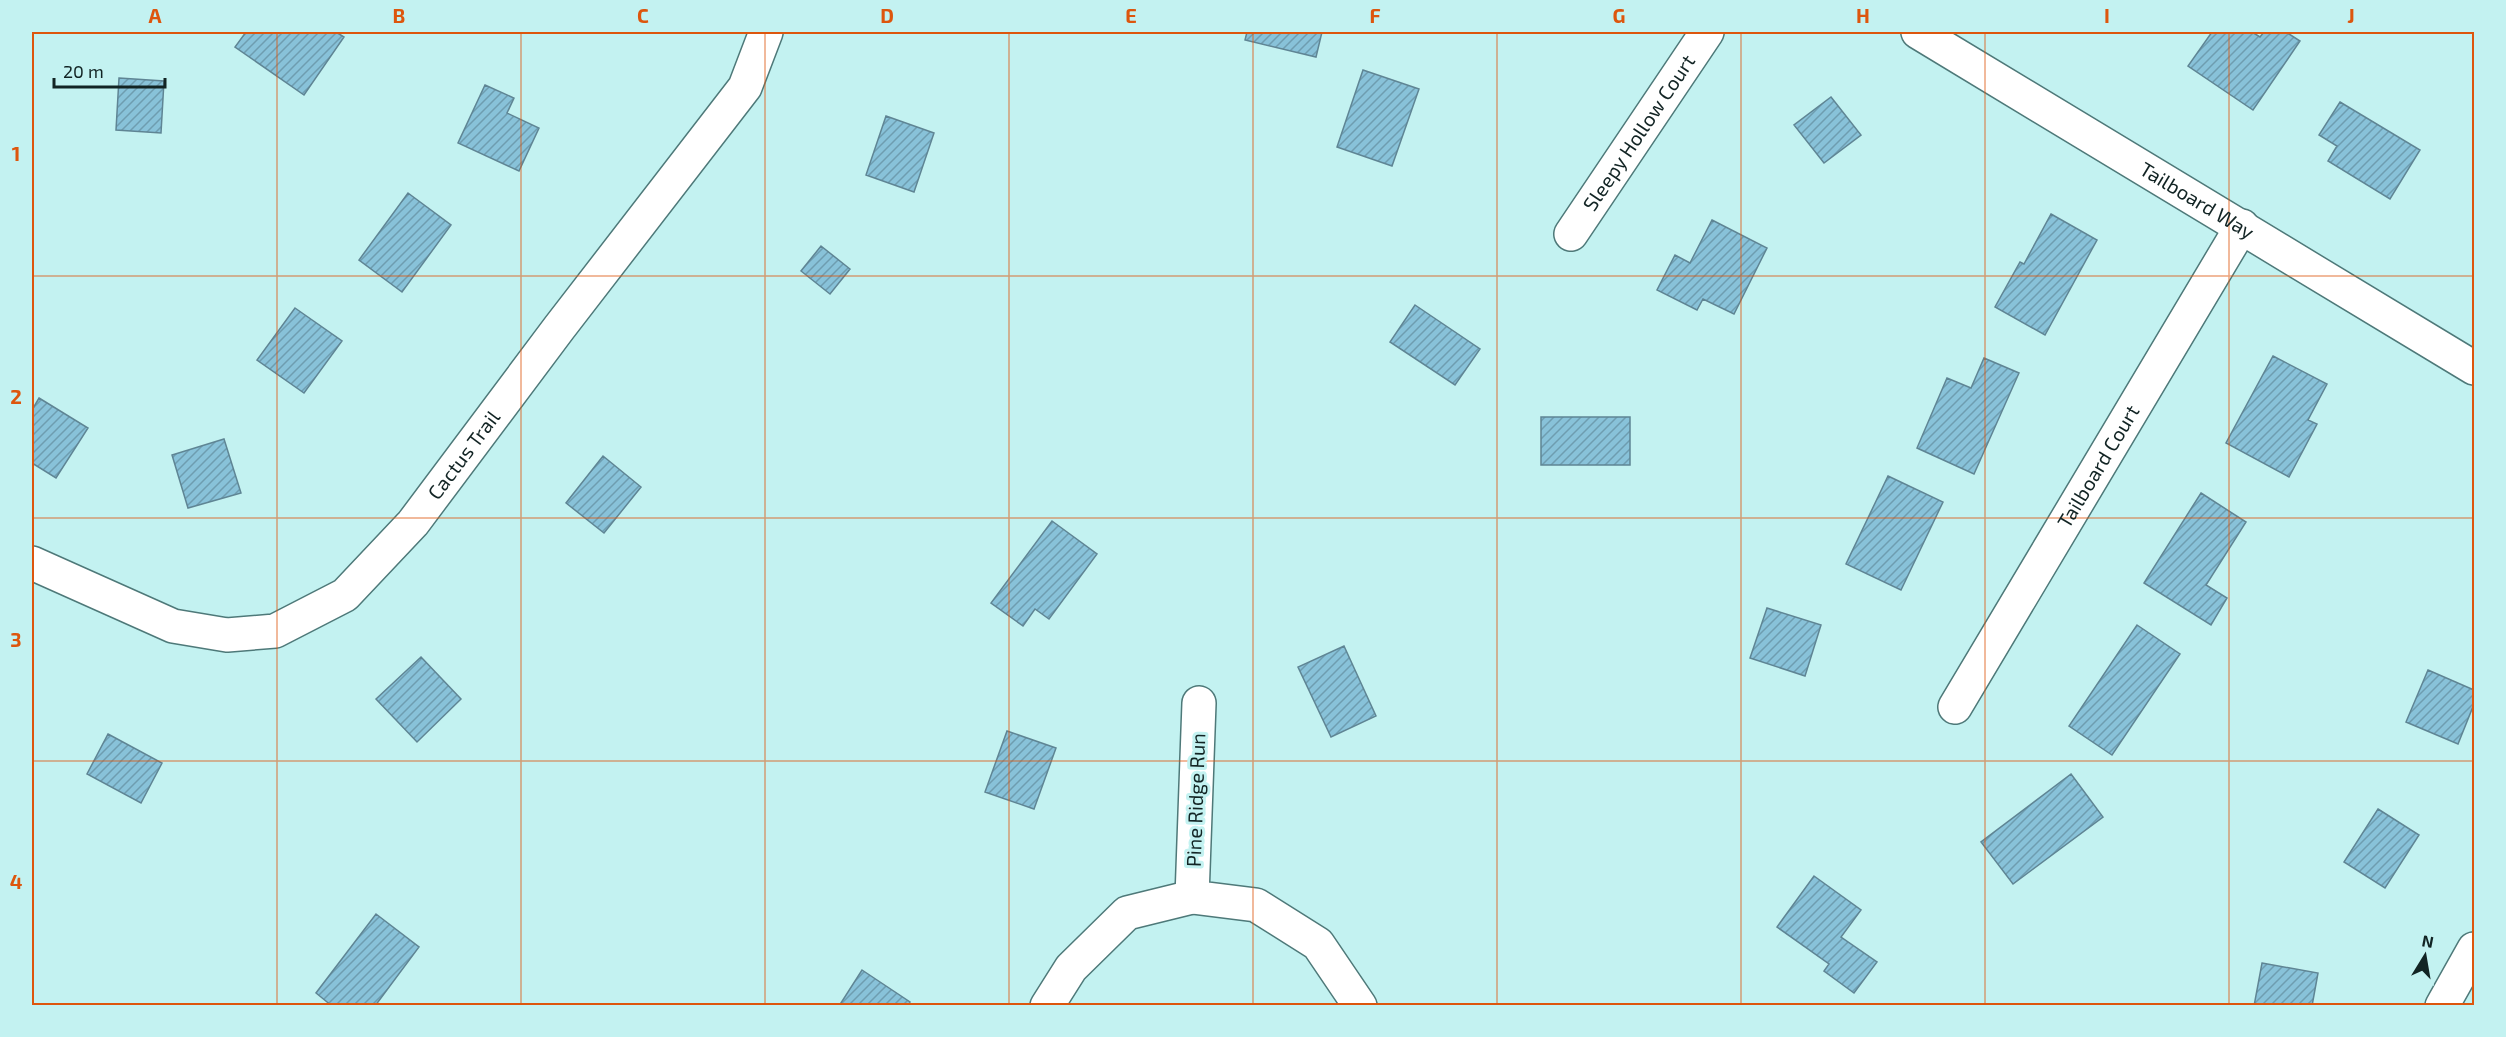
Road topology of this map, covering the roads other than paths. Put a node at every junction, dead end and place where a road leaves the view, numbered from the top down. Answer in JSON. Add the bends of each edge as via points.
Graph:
{"nodes":[{"id":1,"x":766,"y":32,"type":"edge"},
{"id":2,"x":1707,"y":32,"type":"edge"},
{"id":3,"x":1918,"y":32,"type":"edge"},
{"id":4,"x":2242,"y":226,"type":"junction"},
{"id":5,"x":1571,"y":234,"type":"dead end"},
{"id":6,"x":2475,"y":368,"type":"edge"},
{"id":7,"x":32,"y":563,"type":"edge"},
{"id":8,"x":1199,"y":703,"type":"dead end"},
{"id":9,"x":1955,"y":707,"type":"dead end"},
{"id":10,"x":1192,"y":897,"type":"junction"},
{"id":11,"x":2475,"y":949,"type":"edge"},
{"id":12,"x":1047,"y":1005,"type":"edge"},
{"id":13,"x":1360,"y":1005,"type":"edge"},
{"id":14,"x":2442,"y":1005,"type":"edge"}],
"edges":[{"from":1,"to":7,"type":"street","name":"Cactus Trail","via":[[745,87],[413,523],[345,595],[275,631],[227,635],[173,626]]},
{"from":2,"to":5,"type":"street","name":"Sleepy Hollow Court"},
{"from":3,"to":4,"type":"street","name":"Tailboard Way"},
{"from":4,"to":6,"type":"street","name":"Tailboard Way"},
{"from":4,"to":9,"type":"street","name":"Tailboard Court"},
{"from":8,"to":10,"type":"street","name":"Pine Ridge Run"},
{"from":10,"to":12,"type":"street","via":[[1127,913],[1071,968]]},
{"from":10,"to":13,"type":"street","via":[[1256,905],[1318,944]]},
{"from":11,"to":14,"type":"street"}]}
